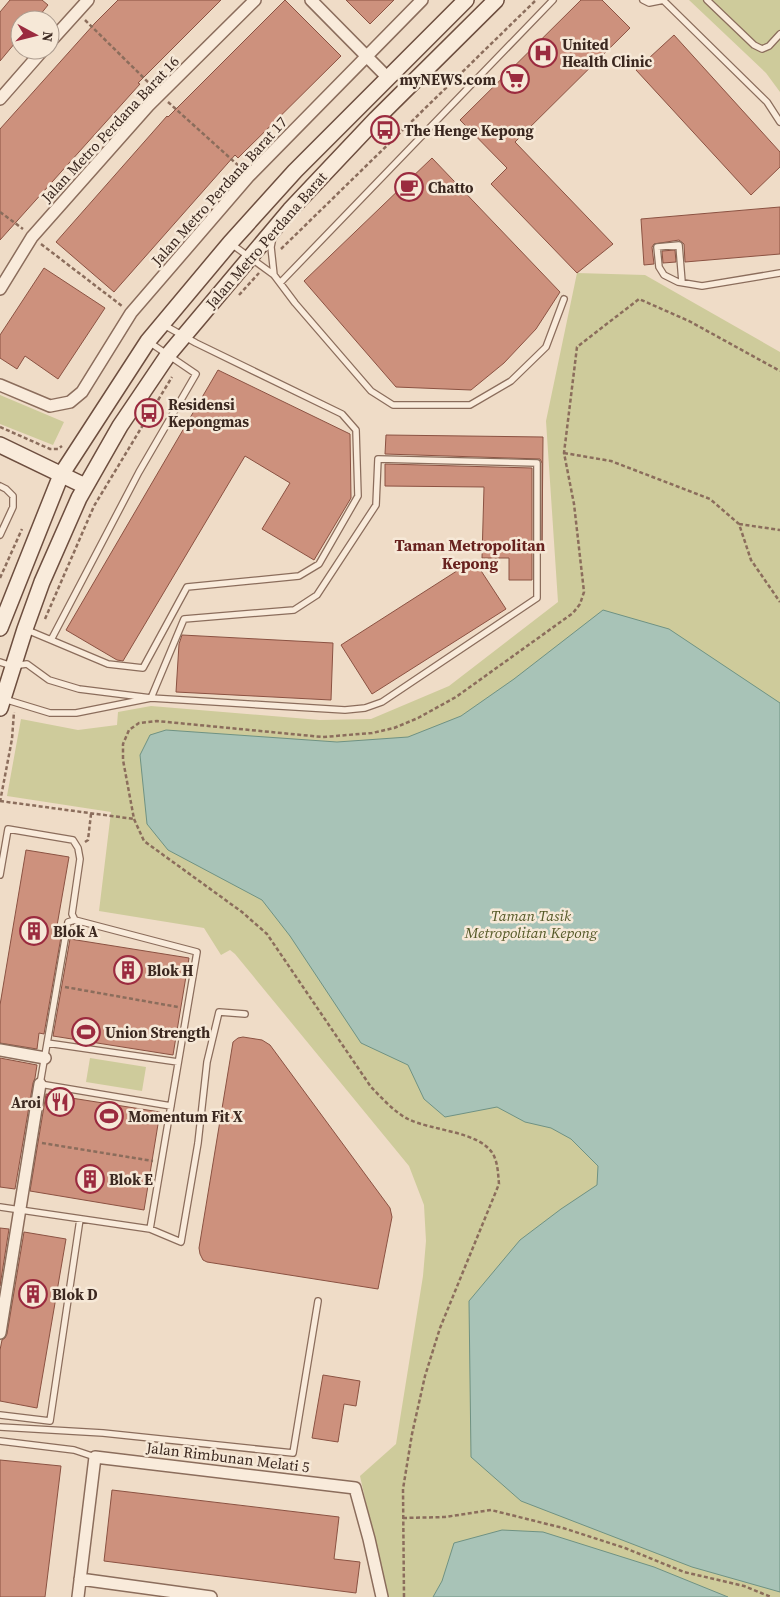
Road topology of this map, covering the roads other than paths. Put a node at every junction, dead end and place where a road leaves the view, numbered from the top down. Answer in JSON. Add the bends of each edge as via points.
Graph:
{"nodes":[{"id":1,"x":88,"y":0,"type":"edge"},
{"id":2,"x":255,"y":0,"type":"edge"},
{"id":3,"x":311,"y":0,"type":"edge"},
{"id":4,"x":422,"y":0,"type":"edge"},
{"id":5,"x":466,"y":0,"type":"edge"},
{"id":6,"x":496,"y":0,"type":"edge"},
{"id":7,"x":553,"y":0,"type":"edge"},
{"id":8,"x":643,"y":0,"type":"edge"},
{"id":9,"x":664,"y":0,"type":"edge"},
{"id":10,"x":706,"y":0,"type":"edge"},
{"id":11,"x":60,"y":31,"type":"edge"},
{"id":12,"x":780,"y":34,"type":"edge"},
{"id":13,"x":367,"y":56,"type":"junction"},
{"id":14,"x":34,"y":60,"type":"edge"},
{"id":15,"x":388,"y":78,"type":"junction"},
{"id":16,"x":0,"y":99,"type":"edge"},
{"id":17,"x":780,"y":122,"type":"edge"},
{"id":18,"x":290,"y":210,"type":"junction"},
{"id":19,"x":230,"y":243,"type":"junction"},
{"id":20,"x":249,"y":258,"type":"junction"},
{"id":21,"x":780,"y":273,"type":"edge"},
{"id":22,"x":274,"y":275,"type":"junction"},
{"id":23,"x":682,"y":282,"type":"junction"},
{"id":24,"x":280,"y":283,"type":"junction"},
{"id":25,"x":0,"y":289,"type":"edge"},
{"id":26,"x":564,"y":298,"type":"dead end"},
{"id":27,"x":161,"y":324,"type":"junction"},
{"id":28,"x":183,"y":336,"type":"junction"},
{"id":29,"x":148,"y":341,"type":"junction"},
{"id":30,"x":168,"y":355,"type":"junction"},
{"id":31,"x":0,"y":384,"type":"edge"},
{"id":32,"x":0,"y":445,"type":"edge"},
{"id":33,"x":61,"y":474,"type":"junction"},
{"id":34,"x":0,"y":486,"type":"edge"},
{"id":35,"x":86,"y":486,"type":"junction"},
{"id":36,"x":0,"y":535,"type":"edge"},
{"id":37,"x":0,"y":628,"type":"edge"},
{"id":38,"x":25,"y":630,"type":"junction"},
{"id":39,"x":51,"y":640,"type":"junction"},
{"id":40,"x":6,"y":664,"type":"edge"},
{"id":41,"x":151,"y":698,"type":"junction"},
{"id":42,"x":1,"y":701,"type":"edge"},
{"id":43,"x":0,"y":875,"type":"edge"},
{"id":44,"x":75,"y":920,"type":"junction"},
{"id":45,"x":245,"y":1014,"type":"dead end"},
{"id":46,"x":47,"y":1043,"type":"junction"},
{"id":47,"x":0,"y":1050,"type":"edge"},
{"id":48,"x":44,"y":1058,"type":"junction"},
{"id":49,"x":178,"y":1062,"type":"junction"},
{"id":50,"x":40,"y":1084,"type":"junction"},
{"id":51,"x":171,"y":1106,"type":"junction"},
{"id":52,"x":0,"y":1207,"type":"edge"},
{"id":53,"x":20,"y":1210,"type":"junction"},
{"id":54,"x":80,"y":1219,"type":"junction"},
{"id":55,"x":150,"y":1229,"type":"junction"},
{"id":56,"x":318,"y":1301,"type":"dead end"},
{"id":57,"x":0,"y":1333,"type":"edge"},
{"id":58,"x":0,"y":1415,"type":"edge"},
{"id":59,"x":0,"y":1427,"type":"edge"},
{"id":60,"x":0,"y":1441,"type":"edge"},
{"id":61,"x":95,"y":1457,"type":"junction"},
{"id":62,"x":80,"y":1579,"type":"junction"},
{"id":63,"x":78,"y":1597,"type":"edge"},
{"id":64,"x":211,"y":1597,"type":"edge"},
{"id":65,"x":382,"y":1597,"type":"edge"}],
"edges":[{"from":1,"to":11,"type":"street"},
{"from":2,"to":25,"type":"street","name":"Jalan Metro Perdana Barat 16","via":[[148,106],[32,237]]},
{"from":3,"to":13,"type":"street"},
{"from":4,"to":13,"type":"street","name":"Jalan Metro Perdana Barat 17"},
{"from":5,"to":15,"type":"street","name":"Jalan Metro Perdana Barat"},
{"from":6,"to":18,"type":"street","name":"Jalan Metro Perdana Barat","via":[[376,118]]},
{"from":7,"to":24,"type":"lane"},
{"from":8,"to":9,"type":"lane","via":[[649,3]]},
{"from":9,"to":17,"type":"lane","via":[[767,102]]},
{"from":10,"to":12,"type":"lane","via":[[762,49]]},
{"from":13,"to":15,"type":"street"},
{"from":13,"to":31,"type":"street","name":"Jalan Metro Perdana Barat 17","via":[[250,176],[131,313],[82,392],[70,402],[50,406]]},
{"from":14,"to":16,"type":"street"},
{"from":15,"to":19,"type":"street","name":"Jalan Metro Perdana Barat","via":[[295,171]]},
{"from":18,"to":20,"type":"street","name":"Jalan Metro Perdana Barat"},
{"from":18,"to":22,"type":"lane","via":[[273,238]]},
{"from":19,"to":20,"type":"lane"},
{"from":19,"to":27,"type":"street","name":"Jalan Metro Perdana Barat"},
{"from":20,"to":22,"type":"lane"},
{"from":20,"to":28,"type":"street","name":"Jalan Metro Perdana Barat"},
{"from":21,"to":23,"type":"lane","via":[[702,286]]},
{"from":22,"to":24,"type":"lane"},
{"from":23,"to":23,"type":"lane","via":[[664,275],[659,267],[657,247],[679,246]]},
{"from":24,"to":26,"type":"lane","via":[[371,391],[393,405],[470,405],[512,381],[546,347]]},
{"from":27,"to":28,"type":"lane"},
{"from":27,"to":29,"type":"street","name":"Jalan Metro Perdana Barat"},
{"from":28,"to":30,"type":"street","name":"Jalan Metro Perdana Barat"},
{"from":28,"to":39,"type":"lane","via":[[342,414],[356,430],[358,496],[319,564],[299,576],[187,587],[143,668],[108,664]]},
{"from":29,"to":30,"type":"lane"},
{"from":29,"to":33,"type":"street","name":"Jalan Metro Perdana Barat"},
{"from":30,"to":35,"type":"street","name":"Jalan Metro Perdana Barat","via":[[120,426]]},
{"from":30,"to":39,"type":"lane","via":[[196,374],[139,472]]},
{"from":32,"to":33,"type":"street"},
{"from":33,"to":35,"type":"street"},
{"from":33,"to":37,"type":"street","name":"Jalan Metro Perdana Barat"},
{"from":34,"to":36,"type":"lane","via":[[13,496],[13,508]]},
{"from":35,"to":38,"type":"street","name":"Jalan Metro Perdana Barat","via":[[42,582]]},
{"from":38,"to":39,"type":"lane"},
{"from":38,"to":40,"type":"street","name":"Jalan Metro Perdana Barat"},
{"from":40,"to":41,"type":"lane","via":[[27,664],[49,680],[79,689]]},
{"from":40,"to":42,"type":"street","name":"Jalan Metro Perdana Barat"},
{"from":41,"to":41,"type":"lane","via":[[184,619],[294,610],[317,595],[376,505],[378,459],[537,463],[537,598],[382,702],[345,710]]},
{"from":41,"to":42,"type":"lane","via":[[76,713],[50,713]]},
{"from":43,"to":44,"type":"lane","via":[[8,829],[73,840],[80,859],[72,914]]},
{"from":44,"to":46,"type":"lane","via":[[68,922]]},
{"from":44,"to":49,"type":"lane","via":[[197,952]]},
{"from":45,"to":55,"type":"lane","via":[[220,1012],[207,1062],[198,1143],[181,1242]]},
{"from":46,"to":48,"type":"lane"},
{"from":46,"to":49,"type":"lane"},
{"from":47,"to":48,"type":"street"},
{"from":48,"to":50,"type":"lane"},
{"from":49,"to":51,"type":"lane"},
{"from":50,"to":51,"type":"lane"},
{"from":50,"to":53,"type":"street"},
{"from":51,"to":55,"type":"lane"},
{"from":52,"to":53,"type":"lane"},
{"from":53,"to":54,"type":"lane"},
{"from":53,"to":57,"type":"street"},
{"from":54,"to":55,"type":"lane"},
{"from":54,"to":58,"type":"lane","via":[[50,1421]]},
{"from":56,"to":59,"type":"lane","via":[[293,1453],[103,1433]]},
{"from":60,"to":61,"type":"lane","via":[[74,1450]]},
{"from":61,"to":62,"type":"street"},
{"from":61,"to":65,"type":"street","name":"Jalan Rimbunan Melati 5","via":[[353,1487],[357,1490]]},
{"from":62,"to":63,"type":"street"},
{"from":62,"to":64,"type":"street"}]}
